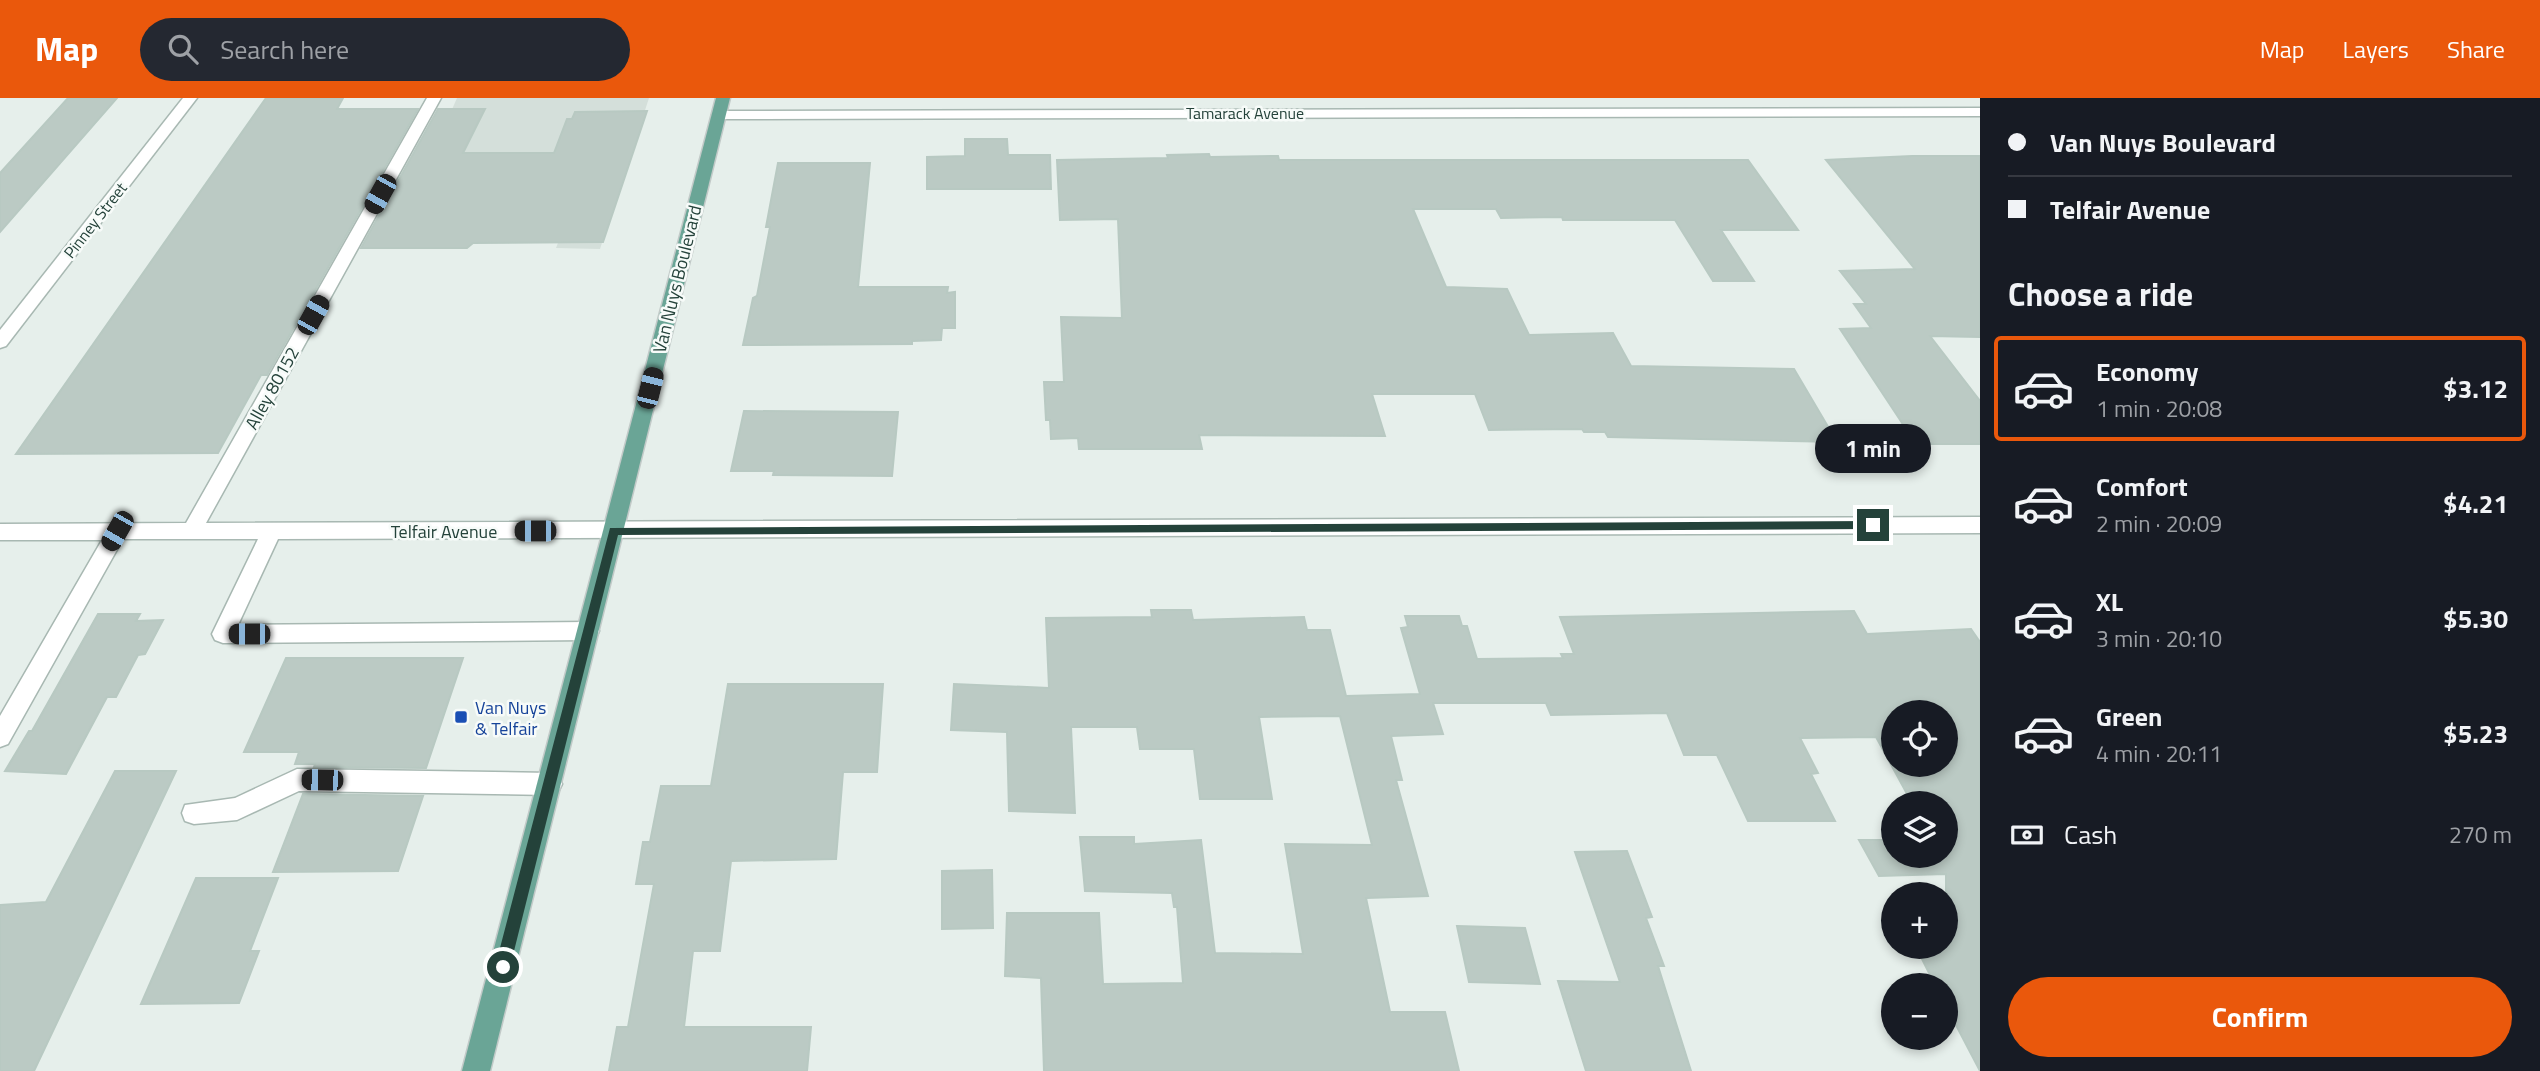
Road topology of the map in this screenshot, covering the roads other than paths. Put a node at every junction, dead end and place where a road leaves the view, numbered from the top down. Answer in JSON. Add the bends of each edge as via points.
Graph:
{"nodes":[{"id":1,"x":190,"y":98,"type":"edge"},
{"id":2,"x":434,"y":98,"type":"edge"},
{"id":3,"x":723,"y":98,"type":"edge"},
{"id":4,"x":1980,"y":112,"type":"edge"},
{"id":5,"x":719,"y":115,"type":"junction"},
{"id":6,"x":0,"y":342,"type":"edge"},
{"id":7,"x":1980,"y":525,"type":"edge"},
{"id":8,"x":117,"y":531,"type":"junction"},
{"id":9,"x":192,"y":531,"type":"junction"},
{"id":10,"x":614,"y":531,"type":"junction"},
{"id":11,"x":0,"y":532,"type":"edge"},
{"id":12,"x":271,"y":532,"type":"junction"},
{"id":13,"x":588,"y":631,"type":"junction"},
{"id":14,"x":0,"y":737,"type":"edge"},
{"id":15,"x":550,"y":784,"type":"junction"},
{"id":16,"x":194,"y":813,"type":"dead end"},
{"id":17,"x":476,"y":1071,"type":"edge"}],
"edges":[{"from":1,"to":6,"type":"street","name":"Pinney Street"},
{"from":2,"to":9,"type":"street","name":"Alley 80152"},
{"from":3,"to":5,"type":"main road","name":"Van Nuys Boulevard"},
{"from":4,"to":5,"type":"street","name":"Tamarack Avenue"},
{"from":5,"to":10,"type":"main road","name":"Van Nuys Boulevard"},
{"from":7,"to":10,"type":"street","name":"Telfair Avenue"},
{"from":8,"to":9,"type":"street","name":"Telfair Avenue"},
{"from":8,"to":11,"type":"street","name":"Telfair Avenue"},
{"from":8,"to":14,"type":"street"},
{"from":9,"to":12,"type":"street","name":"Telfair Avenue"},
{"from":10,"to":12,"type":"street","name":"Telfair Avenue"},
{"from":10,"to":13,"type":"main road","name":"Van Nuys Boulevard"},
{"from":12,"to":13,"type":"street","via":[[223,634]]},
{"from":13,"to":15,"type":"main road","name":"Van Nuys Boulevard"},
{"from":15,"to":16,"type":"street","via":[[297,780],[237,809]]},
{"from":15,"to":17,"type":"main road","name":"Van Nuys Boulevard"}]}
